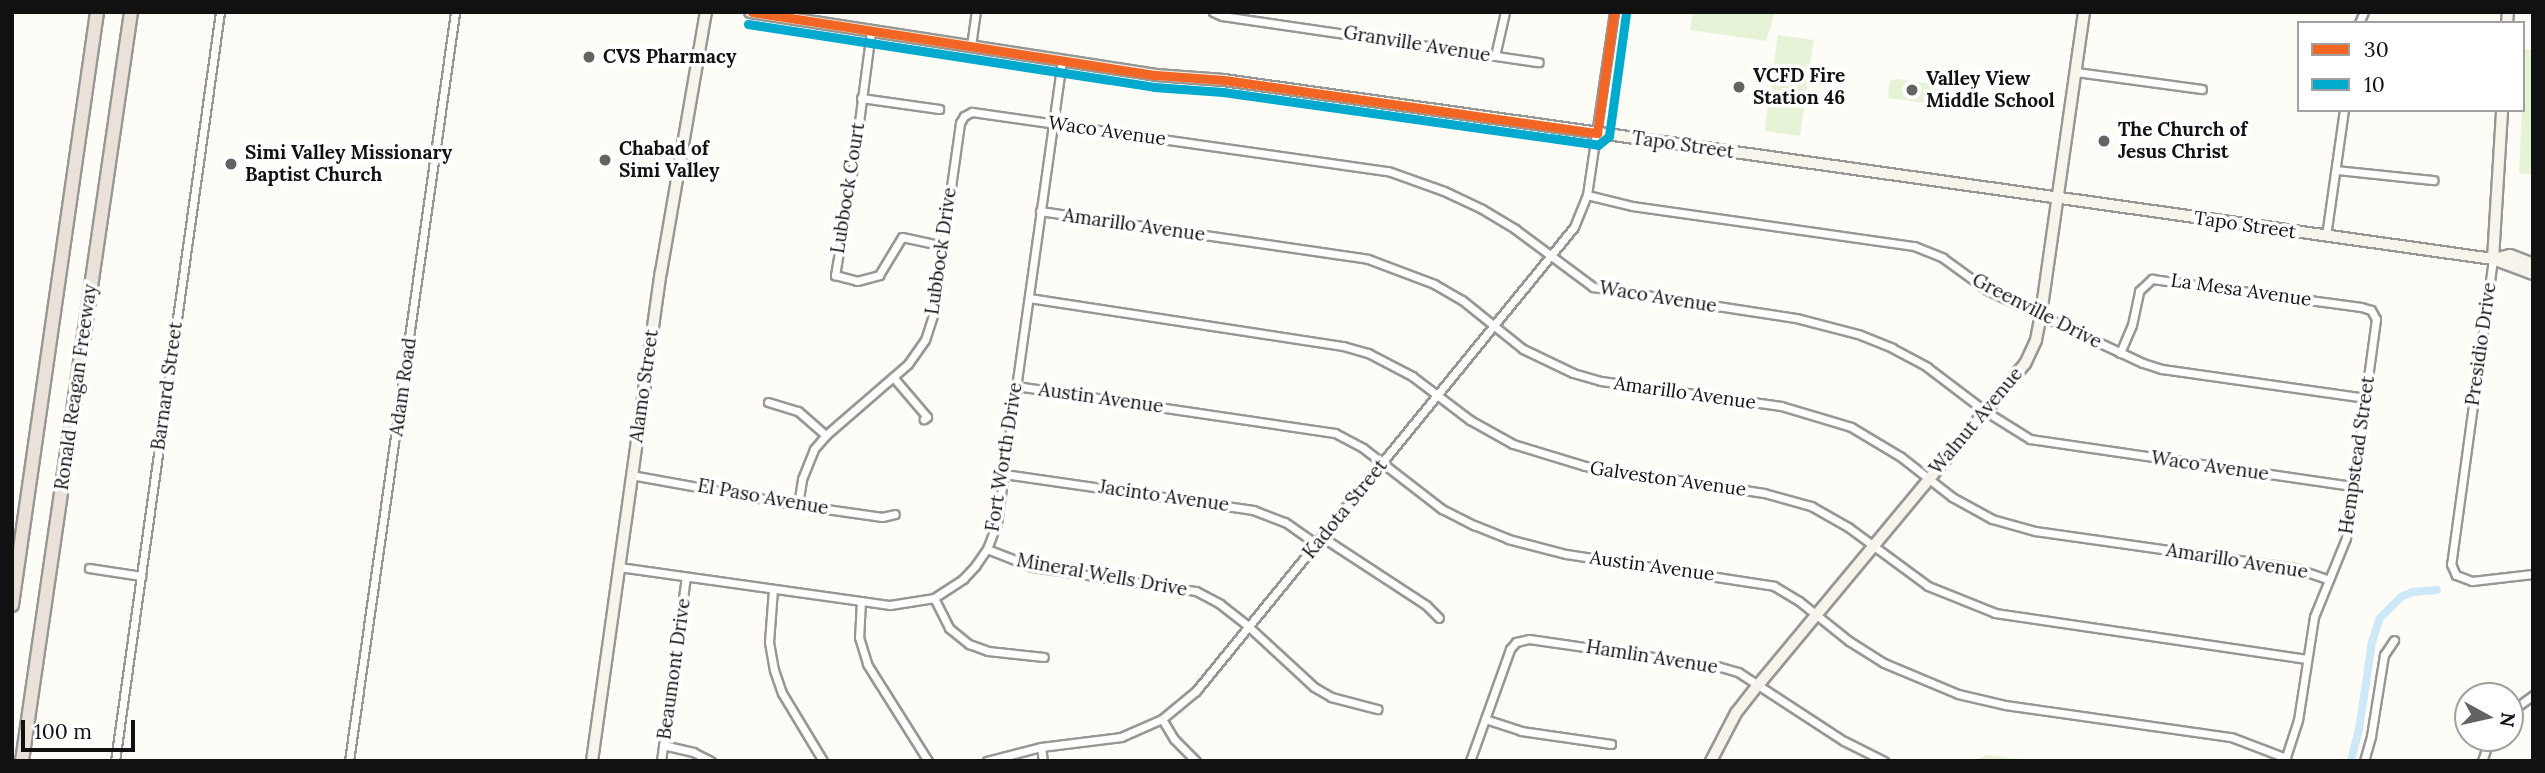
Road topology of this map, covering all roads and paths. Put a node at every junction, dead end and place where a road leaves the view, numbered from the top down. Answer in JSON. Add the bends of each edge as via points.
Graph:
{"nodes":[{"id":1,"x":97,"y":12,"type":"edge"},
{"id":2,"x":131,"y":12,"type":"edge"},
{"id":3,"x":220,"y":12,"type":"edge"},
{"id":4,"x":455,"y":12,"type":"edge"},
{"id":5,"x":706,"y":12,"type":"edge"},
{"id":6,"x":750,"y":12,"type":"edge"},
{"id":7,"x":976,"y":12,"type":"edge"},
{"id":8,"x":1213,"y":12,"type":"edge"},
{"id":9,"x":1505,"y":12,"type":"edge"},
{"id":10,"x":1614,"y":12,"type":"edge"},
{"id":11,"x":2084,"y":12,"type":"edge"},
{"id":12,"x":872,"y":31,"type":"junction"},
{"id":13,"x":971,"y":46,"type":"junction"},
{"id":14,"x":1494,"y":56,"type":"junction"},
{"id":15,"x":1062,"y":60,"type":"junction"},
{"id":16,"x":1539,"y":62,"type":"dead end"},
{"id":17,"x":2076,"y":72,"type":"junction"},
{"id":18,"x":2202,"y":89,"type":"dead end"},
{"id":19,"x":861,"y":98,"type":"junction"},
{"id":20,"x":939,"y":109,"type":"dead end"},
{"id":21,"x":2344,"y":112,"type":"edge"},
{"id":22,"x":2502,"y":112,"type":"edge"},
{"id":23,"x":964,"y":116,"type":"joint"},
{"id":24,"x":1052,"y":123,"type":"junction"},
{"id":25,"x":1597,"y":133,"type":"junction"},
{"id":26,"x":2336,"y":170,"type":"junction"},
{"id":27,"x":2433,"y":180,"type":"dead end"},
{"id":28,"x":1587,"y":195,"type":"junction"},
{"id":29,"x":2058,"y":198,"type":"junction"},
{"id":30,"x":1040,"y":211,"type":"junction"},
{"id":31,"x":2326,"y":236,"type":"junction"},
{"id":32,"x":941,"y":245,"type":"junction"},
{"id":33,"x":1552,"y":257,"type":"junction"},
{"id":34,"x":2493,"y":259,"type":"junction"},
{"id":35,"x":2533,"y":264,"type":"edge"},
{"id":36,"x":2533,"y":274,"type":"edge"},
{"id":37,"x":1029,"y":298,"type":"junction"},
{"id":38,"x":2371,"y":310,"type":"joint"},
{"id":39,"x":2041,"y":314,"type":"junction"},
{"id":40,"x":1495,"y":326,"type":"junction"},
{"id":41,"x":2120,"y":353,"type":"junction"},
{"id":42,"x":893,"y":377,"type":"junction"},
{"id":43,"x":1016,"y":386,"type":"junction"},
{"id":44,"x":1439,"y":395,"type":"junction"},
{"id":45,"x":2366,"y":398,"type":"junction"},
{"id":46,"x":768,"y":402,"type":"dead end"},
{"id":47,"x":1985,"y":411,"type":"junction"},
{"id":48,"x":924,"y":419,"type":"dead end"},
{"id":49,"x":825,"y":435,"type":"junction"},
{"id":50,"x":1382,"y":463,"type":"junction"},
{"id":51,"x":1004,"y":474,"type":"junction"},
{"id":52,"x":631,"y":475,"type":"junction"},
{"id":53,"x":1928,"y":478,"type":"junction"},
{"id":54,"x":2354,"y":486,"type":"junction"},
{"id":55,"x":798,"y":505,"type":"junction"},
{"id":56,"x":895,"y":514,"type":"dead end"},
{"id":57,"x":1322,"y":537,"type":"junction"},
{"id":58,"x":1316,"y":544,"type":"junction"},
{"id":59,"x":1872,"y":546,"type":"junction"},
{"id":60,"x":987,"y":549,"type":"junction"},
{"id":61,"x":619,"y":567,"type":"junction"},
{"id":62,"x":89,"y":568,"type":"dead end"},
{"id":63,"x":2533,"y":575,"type":"edge"},
{"id":64,"x":141,"y":576,"type":"junction"},
{"id":65,"x":686,"y":577,"type":"junction"},
{"id":66,"x":2329,"y":580,"type":"junction"},
{"id":67,"x":773,"y":589,"type":"junction"},
{"id":68,"x":934,"y":598,"type":"junction"},
{"id":69,"x":861,"y":601,"type":"junction"},
{"id":70,"x":12,"y":606,"type":"edge"},
{"id":71,"x":1816,"y":614,"type":"junction"},
{"id":72,"x":1439,"y":618,"type":"dead end"},
{"id":73,"x":1249,"y":627,"type":"junction"},
{"id":74,"x":2394,"y":640,"type":"dead end"},
{"id":75,"x":1044,"y":657,"type":"dead end"},
{"id":76,"x":2307,"y":659,"type":"junction"},
{"id":77,"x":1759,"y":684,"type":"junction"},
{"id":78,"x":1377,"y":709,"type":"dead end"},
{"id":79,"x":1162,"y":719,"type":"junction"},
{"id":80,"x":1485,"y":719,"type":"junction"},
{"id":81,"x":1611,"y":744,"type":"dead end"},
{"id":82,"x":663,"y":745,"type":"junction"},
{"id":83,"x":1041,"y":747,"type":"junction"},
{"id":84,"x":2286,"y":759,"type":"edge"},
{"id":85,"x":22,"y":761,"type":"edge"},
{"id":86,"x":115,"y":761,"type":"edge"},
{"id":87,"x":349,"y":761,"type":"edge"},
{"id":88,"x":592,"y":761,"type":"edge"},
{"id":89,"x":661,"y":761,"type":"edge"},
{"id":90,"x":711,"y":761,"type":"edge"},
{"id":91,"x":823,"y":761,"type":"edge"},
{"id":92,"x":928,"y":761,"type":"edge"},
{"id":93,"x":987,"y":761,"type":"edge"},
{"id":94,"x":1043,"y":761,"type":"edge"},
{"id":95,"x":1196,"y":761,"type":"edge"},
{"id":96,"x":1470,"y":761,"type":"edge"},
{"id":97,"x":1711,"y":761,"type":"edge"},
{"id":98,"x":1884,"y":761,"type":"edge"},
{"id":99,"x":2364,"y":761,"type":"edge"}],
"edges":[{"from":1,"to":70,"type":"highway","name":"Ronald Reagan Freeway"},
{"from":2,"to":85,"type":"highway","name":"Ronald Reagan Freeway"},
{"from":3,"to":64,"type":"street","name":"Barnard Street"},
{"from":4,"to":87,"type":"street","name":"Adam Road"},
{"from":5,"to":52,"type":"street","name":"Alamo Street"},
{"from":6,"to":12,"type":"street","name":"Tapo Street"},
{"from":7,"to":13,"type":"street"},
{"from":8,"to":14,"type":"street","name":"Granville Avenue"},
{"from":9,"to":14,"type":"street"},
{"from":10,"to":25,"type":"street","name":"Kadota Street"},
{"from":11,"to":17,"type":"street","name":"Walnut Avenue"},
{"from":12,"to":13,"type":"street","name":"Tapo Street"},
{"from":12,"to":19,"type":"street","name":"Lubbock Court"},
{"from":13,"to":15,"type":"street","name":"Tapo Street"},
{"from":14,"to":16,"type":"street","name":"Granville Avenue"},
{"from":15,"to":24,"type":"street","name":"Fort Worth Drive"},
{"from":15,"to":25,"type":"street","name":"Tapo Street"},
{"from":17,"to":18,"type":"street"},
{"from":17,"to":29,"type":"street","name":"Walnut Avenue"},
{"from":19,"to":20,"type":"street","name":"Lubbock Court"},
{"from":19,"to":32,"type":"street","name":"Lubbock Court","via":[[835,275],[858,281],[879,275],[902,237]]},
{"from":21,"to":26,"type":"street"},
{"from":22,"to":34,"type":"street","name":"Presidio Drive"},
{"from":23,"to":24,"type":"street","name":"Waco Avenue","via":[[972,112]]},
{"from":23,"to":32,"type":"street","name":"Lubbock Drive"},
{"from":24,"to":30,"type":"street","name":"Fort Worth Drive"},
{"from":24,"to":33,"type":"street","name":"Waco Avenue","via":[[1388,172],[1482,209]]},
{"from":25,"to":28,"type":"street","name":"Kadota Street"},
{"from":25,"to":29,"type":"street","name":"Tapo Street"},
{"from":26,"to":27,"type":"street"},
{"from":26,"to":31,"type":"street"},
{"from":28,"to":33,"type":"street","name":"Kadota Street","via":[[1574,227]]},
{"from":28,"to":39,"type":"street","name":"Greenville Drive","via":[[1632,206],[1914,246],[1943,258],[1987,290]]},
{"from":29,"to":31,"type":"street","name":"Tapo Street"},
{"from":29,"to":39,"type":"street","name":"Walnut Avenue"},
{"from":30,"to":37,"type":"street","name":"Fort Worth Drive"},
{"from":30,"to":40,"type":"street","name":"Amarillo Avenue","via":[[1368,258],[1434,284]]},
{"from":31,"to":34,"type":"street","name":"Tapo Street"},
{"from":32,"to":42,"type":"street","name":"Lubbock Drive","via":[[931,325],[918,352]]},
{"from":33,"to":40,"type":"street","name":"Kadota Street"},
{"from":33,"to":47,"type":"street","name":"Waco Avenue","via":[[1604,291],[1796,318],[1858,334],[1927,367]]},
{"from":34,"to":35,"type":"street","via":[[2510,255]]},
{"from":34,"to":36,"type":"street"},
{"from":34,"to":63,"type":"street","name":"Presidio Drive","via":[[2451,564],[2456,575],[2472,580]]},
{"from":37,"to":43,"type":"street","name":"Fort Worth Drive"},
{"from":37,"to":44,"type":"street","name":"Galveston Avenue","via":[[1343,346],[1393,364]]},
{"from":38,"to":41,"type":"street","name":"La Mesa Avenue","via":[[2152,279],[2138,291],[2132,326]]},
{"from":38,"to":45,"type":"street","name":"Hempstead Street","via":[[2376,324]]},
{"from":39,"to":41,"type":"street","name":"Greenville Drive"},
{"from":39,"to":47,"type":"street","name":"Walnut Avenue","via":[[2025,364]]},
{"from":40,"to":44,"type":"street","name":"Kadota Street"},
{"from":40,"to":53,"type":"street","name":"Amarillo Avenue","via":[[1523,349],[1601,381],[1781,406],[1827,418],[1877,441]]},
{"from":41,"to":45,"type":"street","name":"Greenville Drive","via":[[2162,369]]},
{"from":42,"to":48,"type":"street","via":[[927,416]]},
{"from":42,"to":49,"type":"street","name":"Lubbock Drive"},
{"from":43,"to":50,"type":"street","name":"Austin Avenue","via":[[1323,430],[1350,440]]},
{"from":43,"to":51,"type":"street","name":"Fort Worth Drive"},
{"from":44,"to":50,"type":"street","name":"Kadota Street"},
{"from":44,"to":59,"type":"street","name":"Galveston Avenue","via":[[1490,432],[1540,455],[1785,497],[1831,516]]},
{"from":45,"to":54,"type":"street","name":"Hempstead Street"},
{"from":46,"to":49,"type":"street","via":[[798,411]]},
{"from":47,"to":53,"type":"street","name":"Walnut Avenue"},
{"from":47,"to":54,"type":"street","name":"Waco Avenue","via":[[2016,432],[2045,443]]},
{"from":49,"to":55,"type":"street","name":"Lubbock Drive","via":[[806,465]]},
{"from":50,"to":57,"type":"street","name":"Kadota Street"},
{"from":50,"to":71,"type":"street","name":"Austin Avenue","via":[[1443,509],[1508,539],[1566,554],[1760,582],[1788,593]]},
{"from":51,"to":58,"type":"street","name":"Jacinto Avenue","via":[[1254,510],[1285,522]]},
{"from":51,"to":60,"type":"street","name":"Fort Worth Drive","via":[[997,523]]},
{"from":52,"to":55,"type":"street","name":"El Paso Avenue"},
{"from":52,"to":61,"type":"street","name":"Alamo Street"},
{"from":53,"to":59,"type":"street","name":"Walnut Avenue"},
{"from":53,"to":66,"type":"street","name":"Amarillo Avenue","via":[[1972,510],[2017,527],[2295,568]]},
{"from":54,"to":66,"type":"street","name":"Hempstead Street","via":[[2346,538]]},
{"from":55,"to":56,"type":"street","name":"El Paso Avenue","via":[[881,517]]},
{"from":57,"to":58,"type":"street","name":"Kadota Street"},
{"from":57,"to":72,"type":"street"},
{"from":58,"to":73,"type":"street","name":"Kadota Street"},
{"from":59,"to":71,"type":"street","name":"Walnut Avenue"},
{"from":59,"to":76,"type":"street","name":"Galveston Avenue","via":[[1928,586],[1995,613]]},
{"from":60,"to":68,"type":"street","name":"Fort Worth Drive","via":[[963,579]]},
{"from":60,"to":73,"type":"street","name":"Mineral Wells Drive","via":[[1033,567],[1196,591]]},
{"from":61,"to":65,"type":"street","name":"Fort Worth Drive"},
{"from":61,"to":88,"type":"street","name":"Alamo Street"},
{"from":62,"to":64,"type":"street"},
{"from":64,"to":86,"type":"street","name":"Barnard Street"},
{"from":65,"to":67,"type":"street","name":"Fort Worth Drive"},
{"from":65,"to":82,"type":"street","name":"Beaumont Drive"},
{"from":66,"to":76,"type":"street","name":"Hempstead Street","via":[[2314,617]]},
{"from":67,"to":69,"type":"street","name":"Fort Worth Drive"},
{"from":67,"to":91,"type":"street","via":[[769,642],[774,670],[782,693]]},
{"from":68,"to":69,"type":"street","name":"Fort Worth Drive","via":[[904,605]]},
{"from":68,"to":75,"type":"street","via":[[949,628],[969,644],[988,651]]},
{"from":69,"to":92,"type":"street","via":[[859,637],[867,664]]},
{"from":71,"to":77,"type":"street","name":"Walnut Avenue"},
{"from":71,"to":84,"type":"street","name":"Austin Avenue","via":[[1884,663],[1958,694],[2005,705],[2231,737]]},
{"from":73,"to":78,"type":"street","name":"Mineral Wells Drive","via":[[1314,687],[1331,697]]},
{"from":73,"to":79,"type":"street","name":"Kadota Street","via":[[1196,691]]},
{"from":74,"to":99,"type":"street","via":[[2385,655]]},
{"from":76,"to":84,"type":"street","name":"Hempstead Street","via":[[2298,720]]},
{"from":77,"to":80,"type":"street","name":"Hamlin Avenue","via":[[1717,666],[1521,640],[1510,649]]},
{"from":77,"to":97,"type":"street","name":"Walnut Avenue"},
{"from":77,"to":98,"type":"street","name":"Hamlin Avenue","via":[[1810,721]]},
{"from":79,"to":83,"type":"street","name":"Kadota Street","via":[[1121,737]]},
{"from":79,"to":95,"type":"street","via":[[1174,740]]},
{"from":80,"to":81,"type":"street","via":[[1521,731]]},
{"from":80,"to":96,"type":"street"},
{"from":82,"to":89,"type":"street","name":"Beaumont Drive"},
{"from":82,"to":90,"type":"street"},
{"from":83,"to":93,"type":"street","name":"Kadota Street"},
{"from":83,"to":94,"type":"street"}]}
